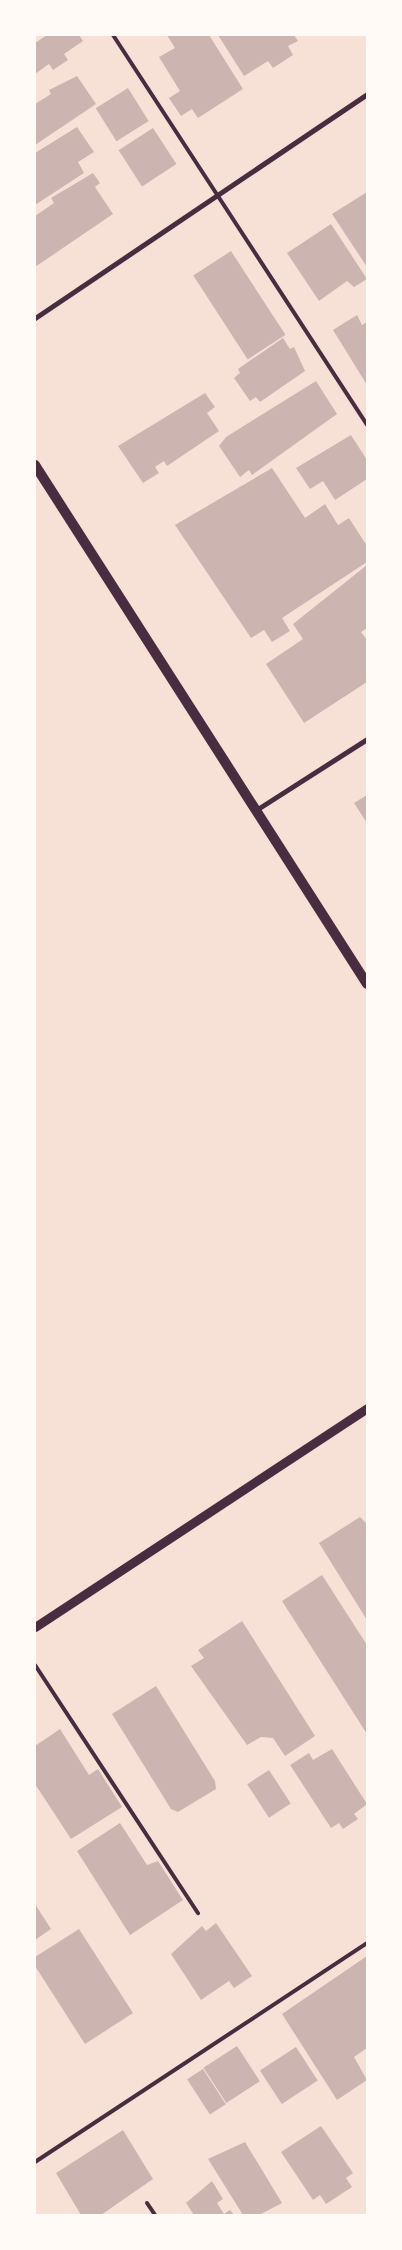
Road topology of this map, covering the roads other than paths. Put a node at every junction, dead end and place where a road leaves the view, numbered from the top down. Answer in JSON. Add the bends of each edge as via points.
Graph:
{"nodes":[{"id":1,"x":113,"y":35,"type":"edge"},
{"id":2,"x":367,"y":94,"type":"edge"},
{"id":3,"x":216,"y":194,"type":"junction"},
{"id":4,"x":35,"y":318,"type":"edge"},
{"id":5,"x":367,"y":424,"type":"edge"},
{"id":6,"x":35,"y":465,"type":"edge"},
{"id":7,"x":367,"y":739,"type":"edge"},
{"id":8,"x":256,"y":810,"type":"junction"},
{"id":9,"x":367,"y":984,"type":"edge"},
{"id":10,"x":367,"y":1408,"type":"edge"},
{"id":11,"x":35,"y":1627,"type":"edge"},
{"id":12,"x":35,"y":1665,"type":"edge"},
{"id":13,"x":198,"y":1914,"type":"dead end"},
{"id":14,"x":367,"y":1943,"type":"edge"},
{"id":15,"x":35,"y":2162,"type":"edge"},
{"id":16,"x":147,"y":2203,"type":"dead end"},
{"id":17,"x":155,"y":2215,"type":"edge"}],
"edges":[{"from":1,"to":3,"type":"lane"},
{"from":2,"to":3,"type":"street"},
{"from":3,"to":4,"type":"street"},
{"from":3,"to":5,"type":"lane"},
{"from":6,"to":8,"type":"main road"},
{"from":7,"to":8,"type":"street"},
{"from":8,"to":9,"type":"main road"},
{"from":10,"to":11,"type":"street"},
{"from":12,"to":13,"type":"lane"},
{"from":14,"to":15,"type":"lane"},
{"from":16,"to":17,"type":"lane"}]}
